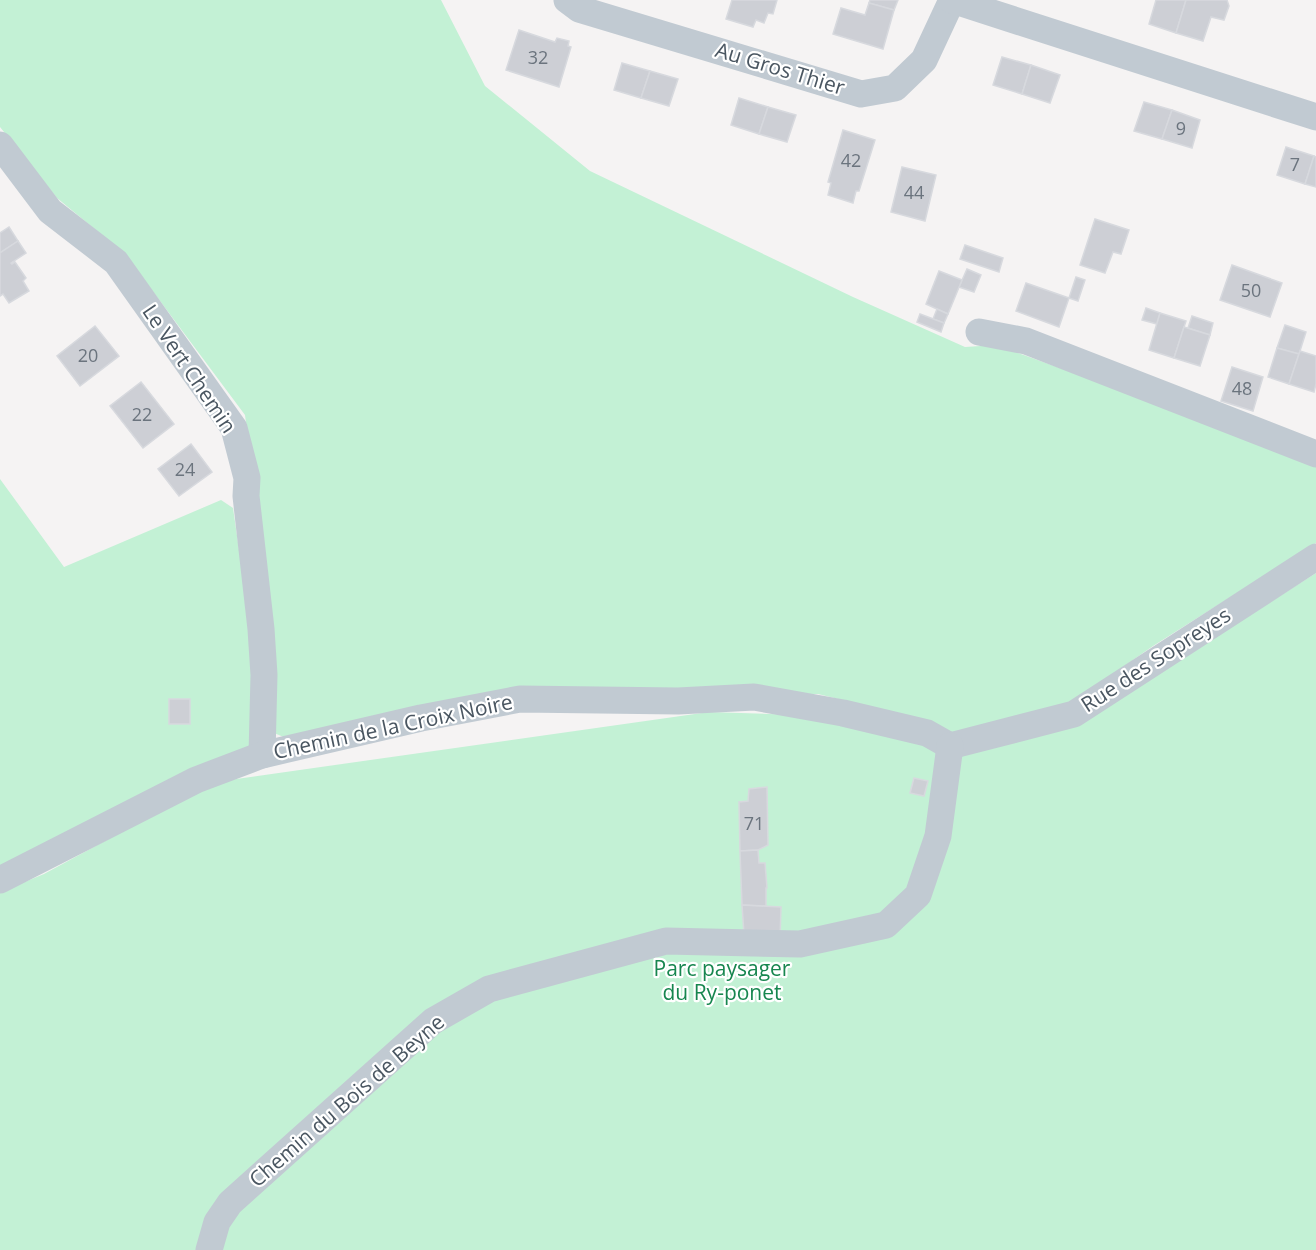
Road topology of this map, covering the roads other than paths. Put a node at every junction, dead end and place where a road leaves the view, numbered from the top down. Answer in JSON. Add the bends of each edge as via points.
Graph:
{"nodes":[{"id":1,"x":567,"y":0,"type":"edge"},
{"id":2,"x":952,"y":0,"type":"edge"},
{"id":3,"x":1316,"y":117,"type":"edge"},
{"id":4,"x":0,"y":145,"type":"edge"},
{"id":5,"x":979,"y":332,"type":"dead end"},
{"id":6,"x":1316,"y":454,"type":"edge"},
{"id":7,"x":1316,"y":557,"type":"edge"},
{"id":8,"x":950,"y":746,"type":"junction"},
{"id":9,"x":262,"y":755,"type":"junction"},
{"id":10,"x":0,"y":880,"type":"edge"},
{"id":11,"x":209,"y":1250,"type":"edge"}],
"edges":[{"from":1,"to":2,"type":"street","name":"Au Gros Thier","via":[[579,9],[861,94],[895,88],[924,60]]},
{"from":2,"to":3,"type":"street","name":"Au Gros Thier"},
{"from":4,"to":9,"type":"street","name":"Le Vert Chemin","via":[[50,211],[116,262],[234,428],[247,478],[261,629]]},
{"from":5,"to":6,"type":"street","via":[[1026,341]]},
{"from":7,"to":8,"type":"street","name":"Rue des Sopreyes","via":[[1074,714]]},
{"from":8,"to":9,"type":"street","name":"Chemin de la Croix Noire","via":[[927,733],[754,697],[678,701],[520,699]]},
{"from":8,"to":11,"type":"street","name":"Chemin du Bois de Beyne","via":[[938,836],[918,895],[886,925],[800,944],[666,941],[489,988],[433,1021],[230,1203],[217,1222]]},
{"from":9,"to":10,"type":"street","name":"Chemin de la Croix Noire","via":[[196,780]]}]}
